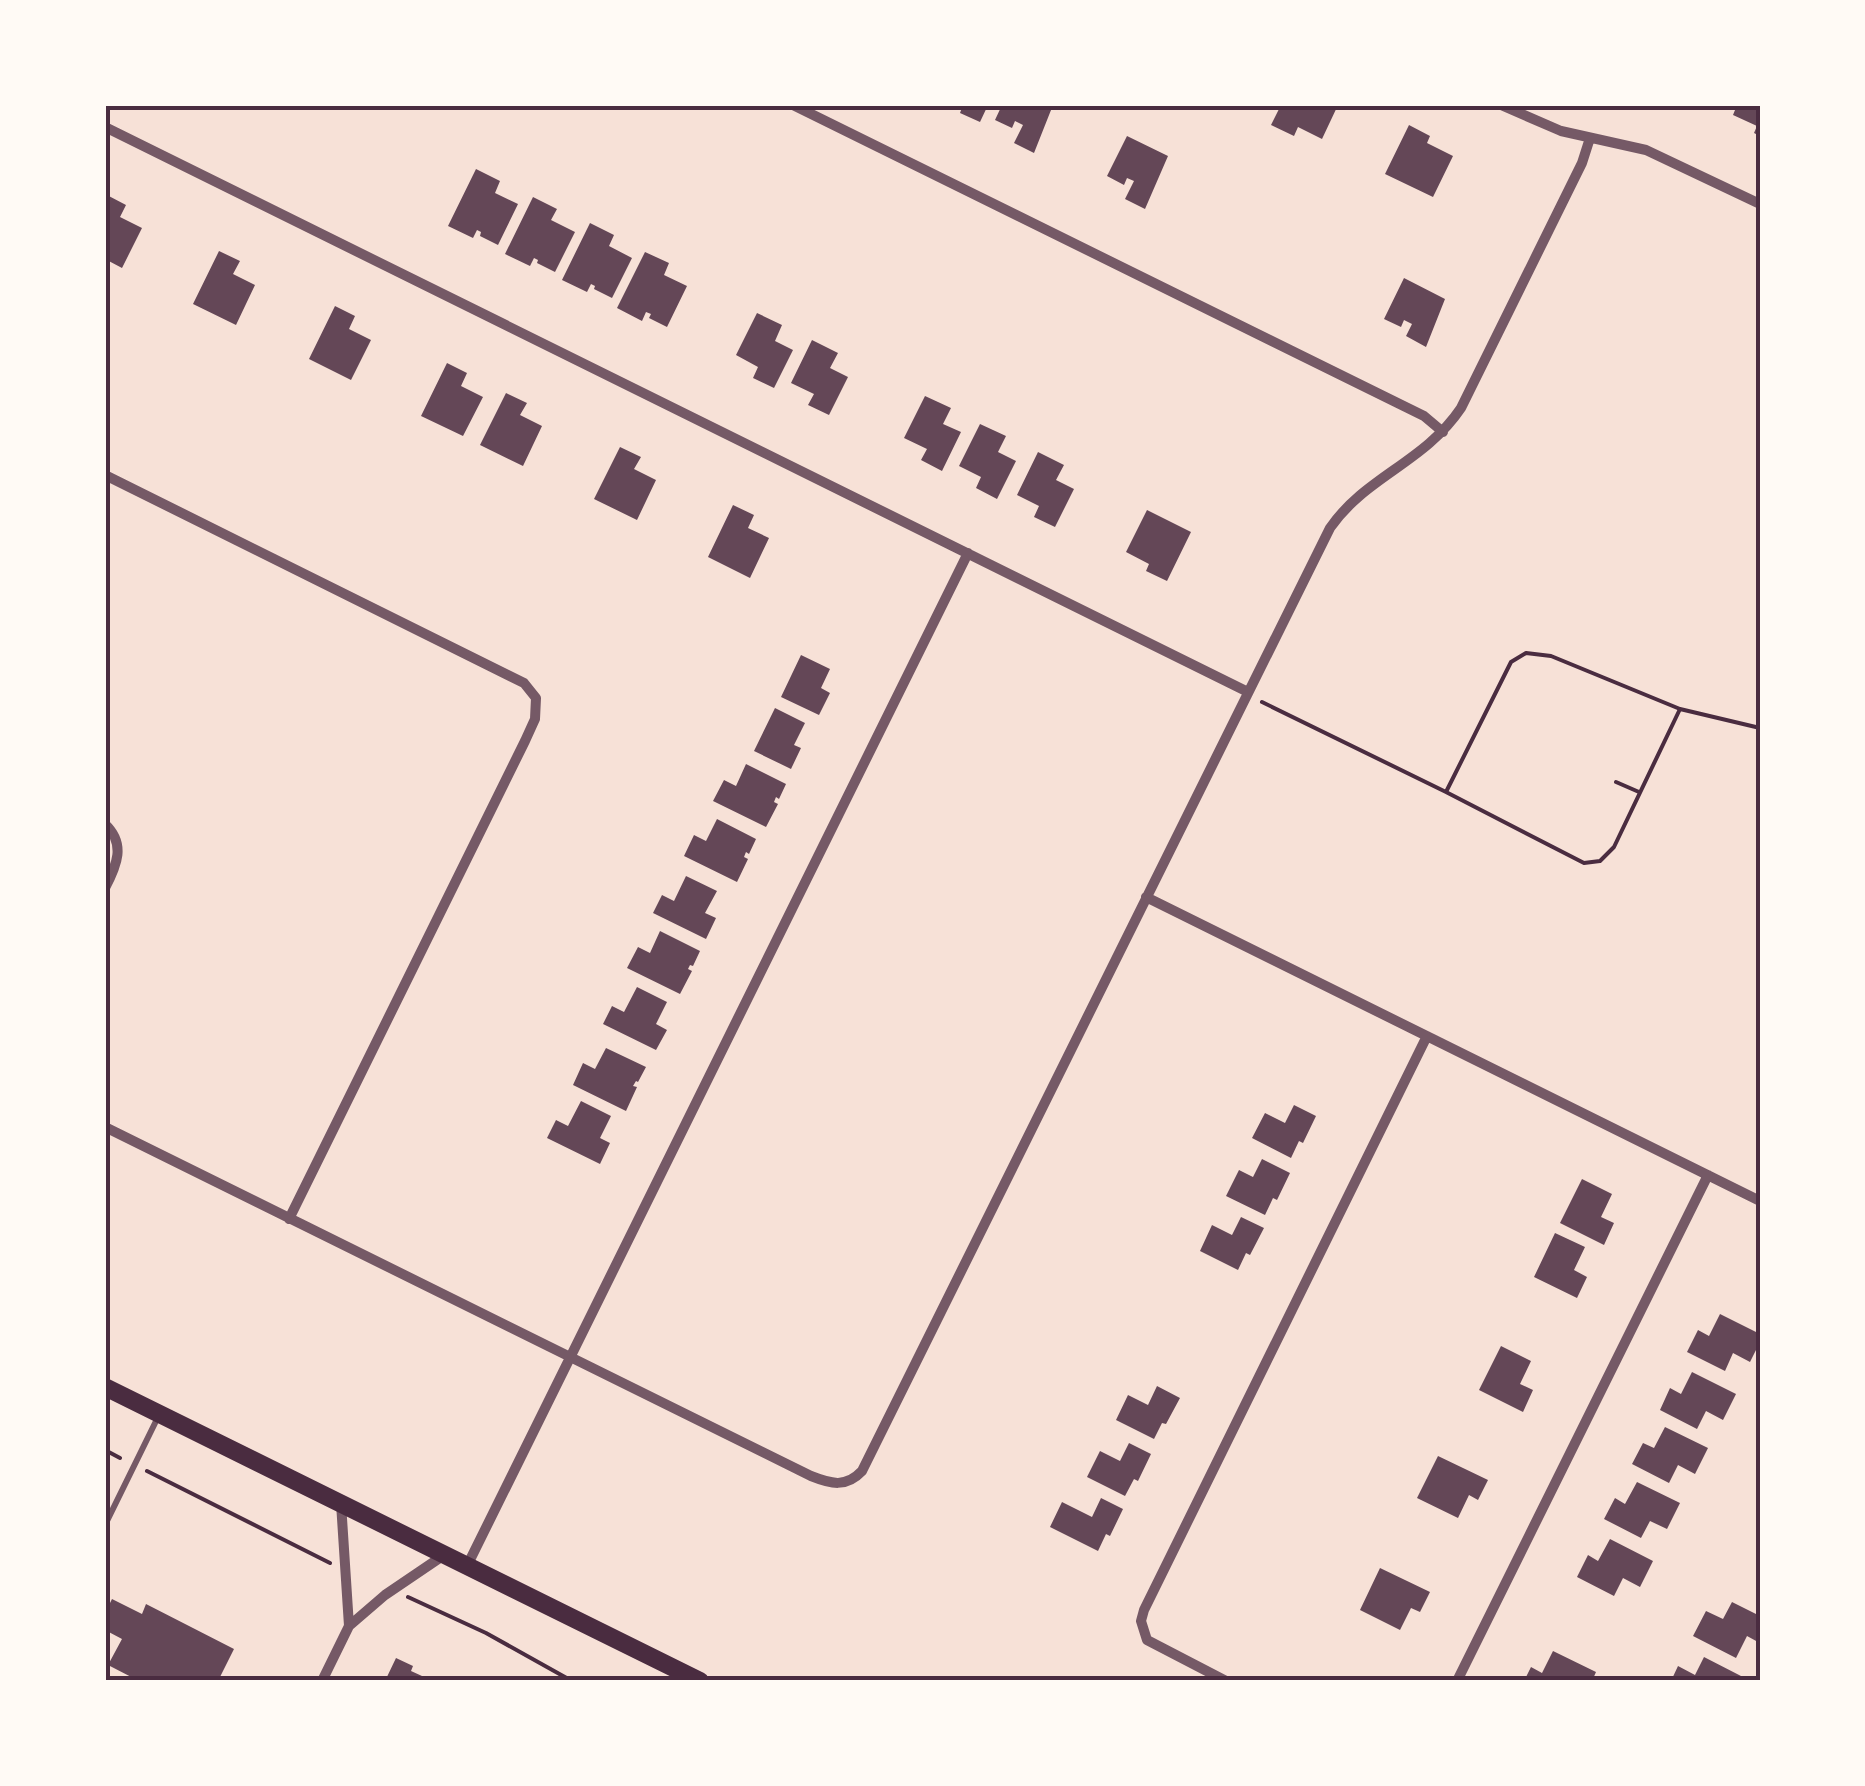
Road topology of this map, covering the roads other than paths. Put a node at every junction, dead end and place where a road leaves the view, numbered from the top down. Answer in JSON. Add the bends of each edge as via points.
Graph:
{"nodes":[{"id":1,"x":792,"y":105,"type":"edge"},
{"id":2,"x":1501,"y":105,"type":"edge"},
{"id":3,"x":105,"y":127,"type":"edge"},
{"id":4,"x":1590,"y":138,"type":"junction"},
{"id":5,"x":1760,"y":204,"type":"edge"},
{"id":6,"x":1443,"y":432,"type":"junction"},
{"id":7,"x":105,"y":475,"type":"edge"},
{"id":8,"x":968,"y":553,"type":"junction"},
{"id":9,"x":1248,"y":692,"type":"junction"},
{"id":10,"x":105,"y":824,"type":"edge"},
{"id":11,"x":105,"y":888,"type":"edge"},
{"id":12,"x":1146,"y":898,"type":"junction"},
{"id":13,"x":1427,"y":1036,"type":"junction"},
{"id":14,"x":105,"y":1127,"type":"edge"},
{"id":15,"x":1708,"y":1175,"type":"junction"},
{"id":16,"x":1760,"y":1201,"type":"edge"},
{"id":17,"x":289,"y":1219,"type":"junction"},
{"id":18,"x":571,"y":1356,"type":"junction"},
{"id":19,"x":105,"y":1387,"type":"edge"},
{"id":20,"x":160,"y":1414,"type":"junction"},
{"id":21,"x":341,"y":1504,"type":"junction"},
{"id":22,"x":105,"y":1525,"type":"edge"},
{"id":23,"x":444,"y":1555,"type":"junction"},
{"id":24,"x":467,"y":1566,"type":"junction"},
{"id":25,"x":349,"y":1626,"type":"junction"},
{"id":26,"x":322,"y":1681,"type":"edge"},
{"id":27,"x":700,"y":1681,"type":"edge"},
{"id":28,"x":1226,"y":1681,"type":"edge"},
{"id":29,"x":1457,"y":1681,"type":"edge"}],
"edges":[{"from":1,"to":6,"type":"street","via":[[1424,416]]},
{"from":2,"to":4,"type":"street"},
{"from":3,"to":8,"type":"street"},
{"from":4,"to":5,"type":"street","via":[[1646,150]]},
{"from":4,"to":6,"type":"street","via":[[1473,386]]},
{"from":6,"to":9,"type":"street","via":[[1342,510]]},
{"from":7,"to":17,"type":"street","via":[[524,683],[536,698],[536,718]]},
{"from":8,"to":9,"type":"street"},
{"from":8,"to":18,"type":"street"},
{"from":9,"to":12,"type":"street"},
{"from":10,"to":11,"type":"street","via":[[114,832],[118,860]]},
{"from":12,"to":13,"type":"street"},
{"from":12,"to":18,"type":"street","via":[[862,1471],[846,1483],[827,1482]]},
{"from":13,"to":15,"type":"street"},
{"from":13,"to":28,"type":"street","via":[[1141,1621],[1156,1647]]},
{"from":14,"to":17,"type":"street"},
{"from":15,"to":16,"type":"street"},
{"from":15,"to":29,"type":"street"},
{"from":17,"to":18,"type":"street"},
{"from":18,"to":24,"type":"street"},
{"from":19,"to":20,"type":"main road"},
{"from":20,"to":21,"type":"main road"},
{"from":20,"to":22,"type":"lane"},
{"from":21,"to":23,"type":"main road"},
{"from":21,"to":25,"type":"street"},
{"from":23,"to":24,"type":"main road"},
{"from":23,"to":25,"type":"street"},
{"from":24,"to":27,"type":"main road"},
{"from":25,"to":26,"type":"street"}]}
